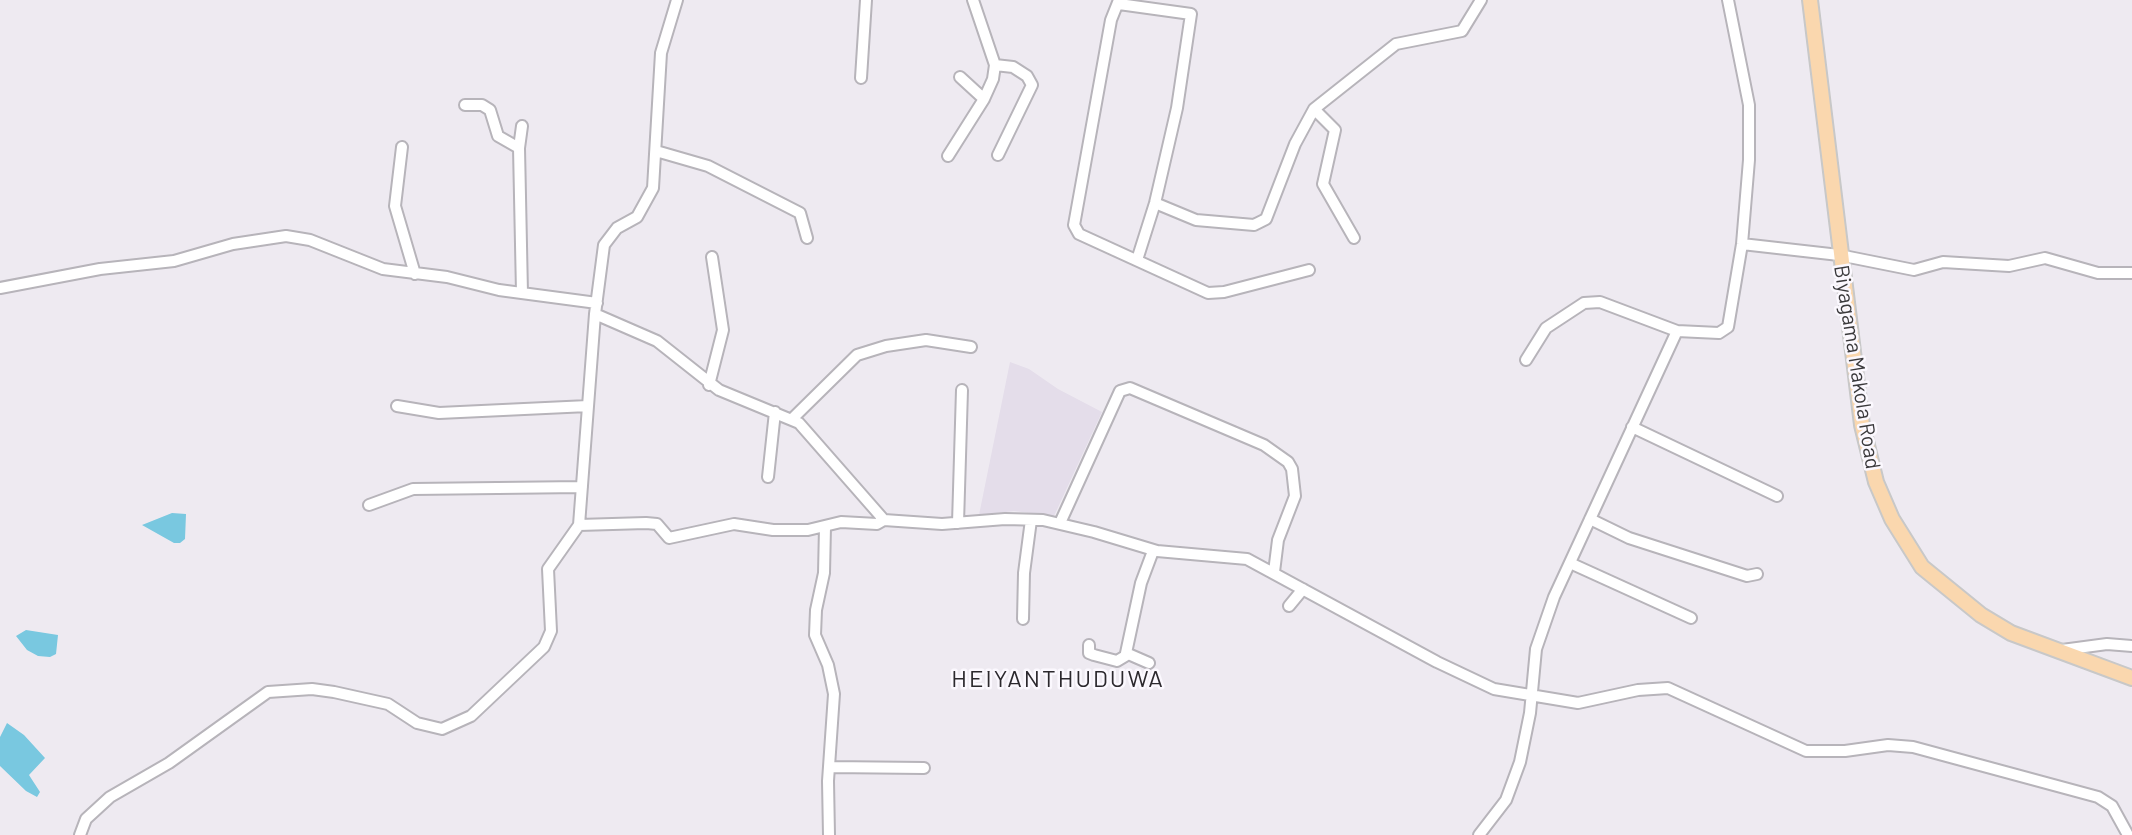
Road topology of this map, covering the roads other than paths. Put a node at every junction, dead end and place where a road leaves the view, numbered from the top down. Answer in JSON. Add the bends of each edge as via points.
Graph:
{"nodes":[{"id":1,"x":677,"y":0,"type":"edge"},
{"id":2,"x":866,"y":0,"type":"edge"},
{"id":3,"x":973,"y":0,"type":"edge"},
{"id":4,"x":1481,"y":0,"type":"edge"},
{"id":5,"x":1728,"y":0,"type":"edge"},
{"id":6,"x":1810,"y":0,"type":"edge"},
{"id":7,"x":1119,"y":2,"type":"edge"},
{"id":8,"x":995,"y":65,"type":"junction"},
{"id":9,"x":861,"y":78,"type":"dead end"},
{"id":10,"x":960,"y":78,"type":"dead end"},
{"id":11,"x":984,"y":99,"type":"junction"},
{"id":12,"x":465,"y":105,"type":"dead end"},
{"id":13,"x":1314,"y":108,"type":"junction"},
{"id":14,"x":522,"y":126,"type":"dead end"},
{"id":15,"x":402,"y":147,"type":"dead end"},
{"id":16,"x":519,"y":148,"type":"junction"},
{"id":17,"x":656,"y":151,"type":"junction"},
{"id":18,"x":998,"y":155,"type":"dead end"},
{"id":19,"x":948,"y":156,"type":"dead end"},
{"id":20,"x":1155,"y":203,"type":"junction"},
{"id":21,"x":807,"y":238,"type":"dead end"},
{"id":22,"x":1354,"y":238,"type":"dead end"},
{"id":23,"x":1742,"y":244,"type":"junction"},
{"id":24,"x":1839,"y":255,"type":"junction"},
{"id":25,"x":712,"y":257,"type":"dead end"},
{"id":26,"x":1137,"y":260,"type":"junction"},
{"id":27,"x":1309,"y":270,"type":"dead end"},
{"id":28,"x":2132,"y":273,"type":"edge"},
{"id":29,"x":415,"y":274,"type":"junction"},
{"id":30,"x":0,"y":288,"type":"edge"},
{"id":31,"x":522,"y":293,"type":"junction"},
{"id":32,"x":596,"y":309,"type":"junction"},
{"id":33,"x":1677,"y":331,"type":"junction"},
{"id":34,"x":971,"y":347,"type":"dead end"},
{"id":35,"x":1527,"y":360,"type":"dead end"},
{"id":36,"x":709,"y":385,"type":"junction"},
{"id":37,"x":962,"y":390,"type":"dead end"},
{"id":38,"x":397,"y":406,"type":"dead end"},
{"id":39,"x":588,"y":406,"type":"junction"},
{"id":40,"x":775,"y":412,"type":"junction"},
{"id":41,"x":792,"y":419,"type":"junction"},
{"id":42,"x":1632,"y":427,"type":"junction"},
{"id":43,"x":768,"y":477,"type":"dead end"},
{"id":44,"x":582,"y":486,"type":"junction"},
{"id":45,"x":1777,"y":496,"type":"dead end"},
{"id":46,"x":369,"y":505,"type":"dead end"},
{"id":47,"x":1590,"y":519,"type":"junction"},
{"id":48,"x":884,"y":520,"type":"junction"},
{"id":49,"x":1031,"y":520,"type":"junction"},
{"id":50,"x":958,"y":523,"type":"junction"},
{"id":51,"x":1060,"y":523,"type":"junction"},
{"id":52,"x":579,"y":525,"type":"junction"},
{"id":53,"x":825,"y":527,"type":"junction"},
{"id":54,"x":1153,"y":551,"type":"junction"},
{"id":55,"x":1570,"y":563,"type":"junction"},
{"id":56,"x":1274,"y":572,"type":"junction"},
{"id":57,"x":1757,"y":574,"type":"dead end"},
{"id":58,"x":1303,"y":589,"type":"junction"},
{"id":59,"x":1289,"y":606,"type":"dead end"},
{"id":60,"x":1691,"y":618,"type":"dead end"},
{"id":61,"x":1023,"y":619,"type":"dead end"},
{"id":62,"x":1089,"y":645,"type":"dead end"},
{"id":63,"x":2132,"y":646,"type":"edge"},
{"id":64,"x":2062,"y":650,"type":"junction"},
{"id":65,"x":1127,"y":656,"type":"junction"},
{"id":66,"x":1149,"y":663,"type":"dead end"},
{"id":67,"x":2132,"y":678,"type":"edge"},
{"id":68,"x":1530,"y":696,"type":"junction"},
{"id":69,"x":829,"y":767,"type":"junction"},
{"id":70,"x":923,"y":768,"type":"dead end"},
{"id":71,"x":80,"y":835,"type":"edge"},
{"id":72,"x":829,"y":835,"type":"edge"},
{"id":73,"x":1479,"y":835,"type":"edge"},
{"id":74,"x":2128,"y":835,"type":"edge"}],
"edges":[{"from":1,"to":17,"type":"street","via":[[661,53]]},
{"from":2,"to":9,"type":"street"},
{"from":3,"to":8,"type":"street"},
{"from":4,"to":13,"type":"street","via":[[1461,31],[1396,44]]},
{"from":5,"to":23,"type":"street","via":[[1749,105]]},
{"from":6,"to":24,"type":"main road","name":"Biyagama Makola Road"},
{"from":7,"to":20,"type":"street","via":[[1191,14],[1177,108]]},
{"from":7,"to":26,"type":"street","via":[[1111,20],[1074,225],[1079,234]]},
{"from":8,"to":11,"type":"street"},
{"from":8,"to":18,"type":"street","via":[[1013,67],[1032,85]]},
{"from":10,"to":11,"type":"street"},
{"from":11,"to":19,"type":"street"},
{"from":12,"to":16,"type":"street","via":[[490,110],[498,136]]},
{"from":13,"to":20,"type":"street","via":[[1266,219],[1254,225],[1196,219]]},
{"from":13,"to":22,"type":"street","via":[[1335,131],[1323,184]]},
{"from":14,"to":16,"type":"street"},
{"from":15,"to":29,"type":"street","via":[[394,206]]},
{"from":16,"to":31,"type":"street"},
{"from":17,"to":21,"type":"street","via":[[708,166],[800,213]]},
{"from":17,"to":32,"type":"street","via":[[653,188],[643,209],[617,228],[604,245]]},
{"from":20,"to":26,"type":"street"},
{"from":23,"to":24,"type":"street"},
{"from":23,"to":33,"type":"street","via":[[1726,330]]},
{"from":24,"to":28,"type":"street","via":[[1914,270],[1943,262],[2009,266],[2045,258],[2098,273]]},
{"from":24,"to":64,"type":"main road","name":"Biyagama Makola Road","via":[[1870,462],[1902,539],[1934,579],[1981,615],[2011,633]]},
{"from":25,"to":36,"type":"street","via":[[723,330]]},
{"from":26,"to":27,"type":"street","via":[[1208,293]]},
{"from":29,"to":30,"type":"street","via":[[383,270],[310,240],[286,236],[233,244],[174,261]]},
{"from":29,"to":31,"type":"street"},
{"from":31,"to":32,"type":"street"},
{"from":32,"to":36,"type":"street","via":[[657,341]]},
{"from":32,"to":39,"type":"street"},
{"from":33,"to":35,"type":"street","via":[[1600,302],[1584,303],[1546,328]]},
{"from":33,"to":42,"type":"street"},
{"from":34,"to":41,"type":"street","via":[[926,340],[857,355]]},
{"from":36,"to":40,"type":"street"},
{"from":37,"to":50,"type":"street"},
{"from":38,"to":39,"type":"street","via":[[439,412]]},
{"from":39,"to":44,"type":"street"},
{"from":40,"to":41,"type":"street"},
{"from":40,"to":43,"type":"street"},
{"from":41,"to":48,"type":"street"},
{"from":42,"to":45,"type":"street"},
{"from":42,"to":47,"type":"street"},
{"from":44,"to":46,"type":"street","via":[[413,489]]},
{"from":44,"to":52,"type":"street"},
{"from":47,"to":55,"type":"street"},
{"from":47,"to":57,"type":"street","via":[[1629,538],[1741,574]]},
{"from":48,"to":50,"type":"street"},
{"from":48,"to":53,"type":"street"},
{"from":49,"to":50,"type":"street"},
{"from":49,"to":51,"type":"street"},
{"from":49,"to":61,"type":"street"},
{"from":51,"to":54,"type":"street"},
{"from":51,"to":56,"type":"street","via":[[1120,391],[1130,388],[1264,444],[1288,462],[1295,496],[1278,540]]},
{"from":52,"to":53,"type":"street","via":[[653,524],[669,538],[734,524],[773,530]]},
{"from":52,"to":71,"type":"street","via":[[548,569],[551,631],[544,647],[471,716],[442,729],[417,723],[388,704],[334,692],[268,692],[169,763],[110,797],[86,819]]},
{"from":53,"to":69,"type":"street","via":[[815,635],[834,694]]},
{"from":54,"to":56,"type":"street","via":[[1233,556]]},
{"from":54,"to":65,"type":"street","via":[[1130,627]]},
{"from":55,"to":60,"type":"street"},
{"from":55,"to":68,"type":"street","via":[[1536,649]]},
{"from":56,"to":58,"type":"street"},
{"from":58,"to":59,"type":"street"},
{"from":58,"to":68,"type":"street","via":[[1478,683]]},
{"from":62,"to":65,"type":"street","via":[[1089,653],[1094,655],[1117,661]]},
{"from":63,"to":64,"type":"street"},
{"from":64,"to":67,"type":"main road","name":"Biyagama Makola Road"},
{"from":65,"to":66,"type":"street"},
{"from":68,"to":73,"type":"street","via":[[1520,762],[1506,800]]},
{"from":68,"to":74,"type":"street","via":[[1578,703],[1668,688],[1806,751],[1913,747],[2098,797],[2112,806]]},
{"from":69,"to":70,"type":"street"},
{"from":69,"to":72,"type":"street"}]}
